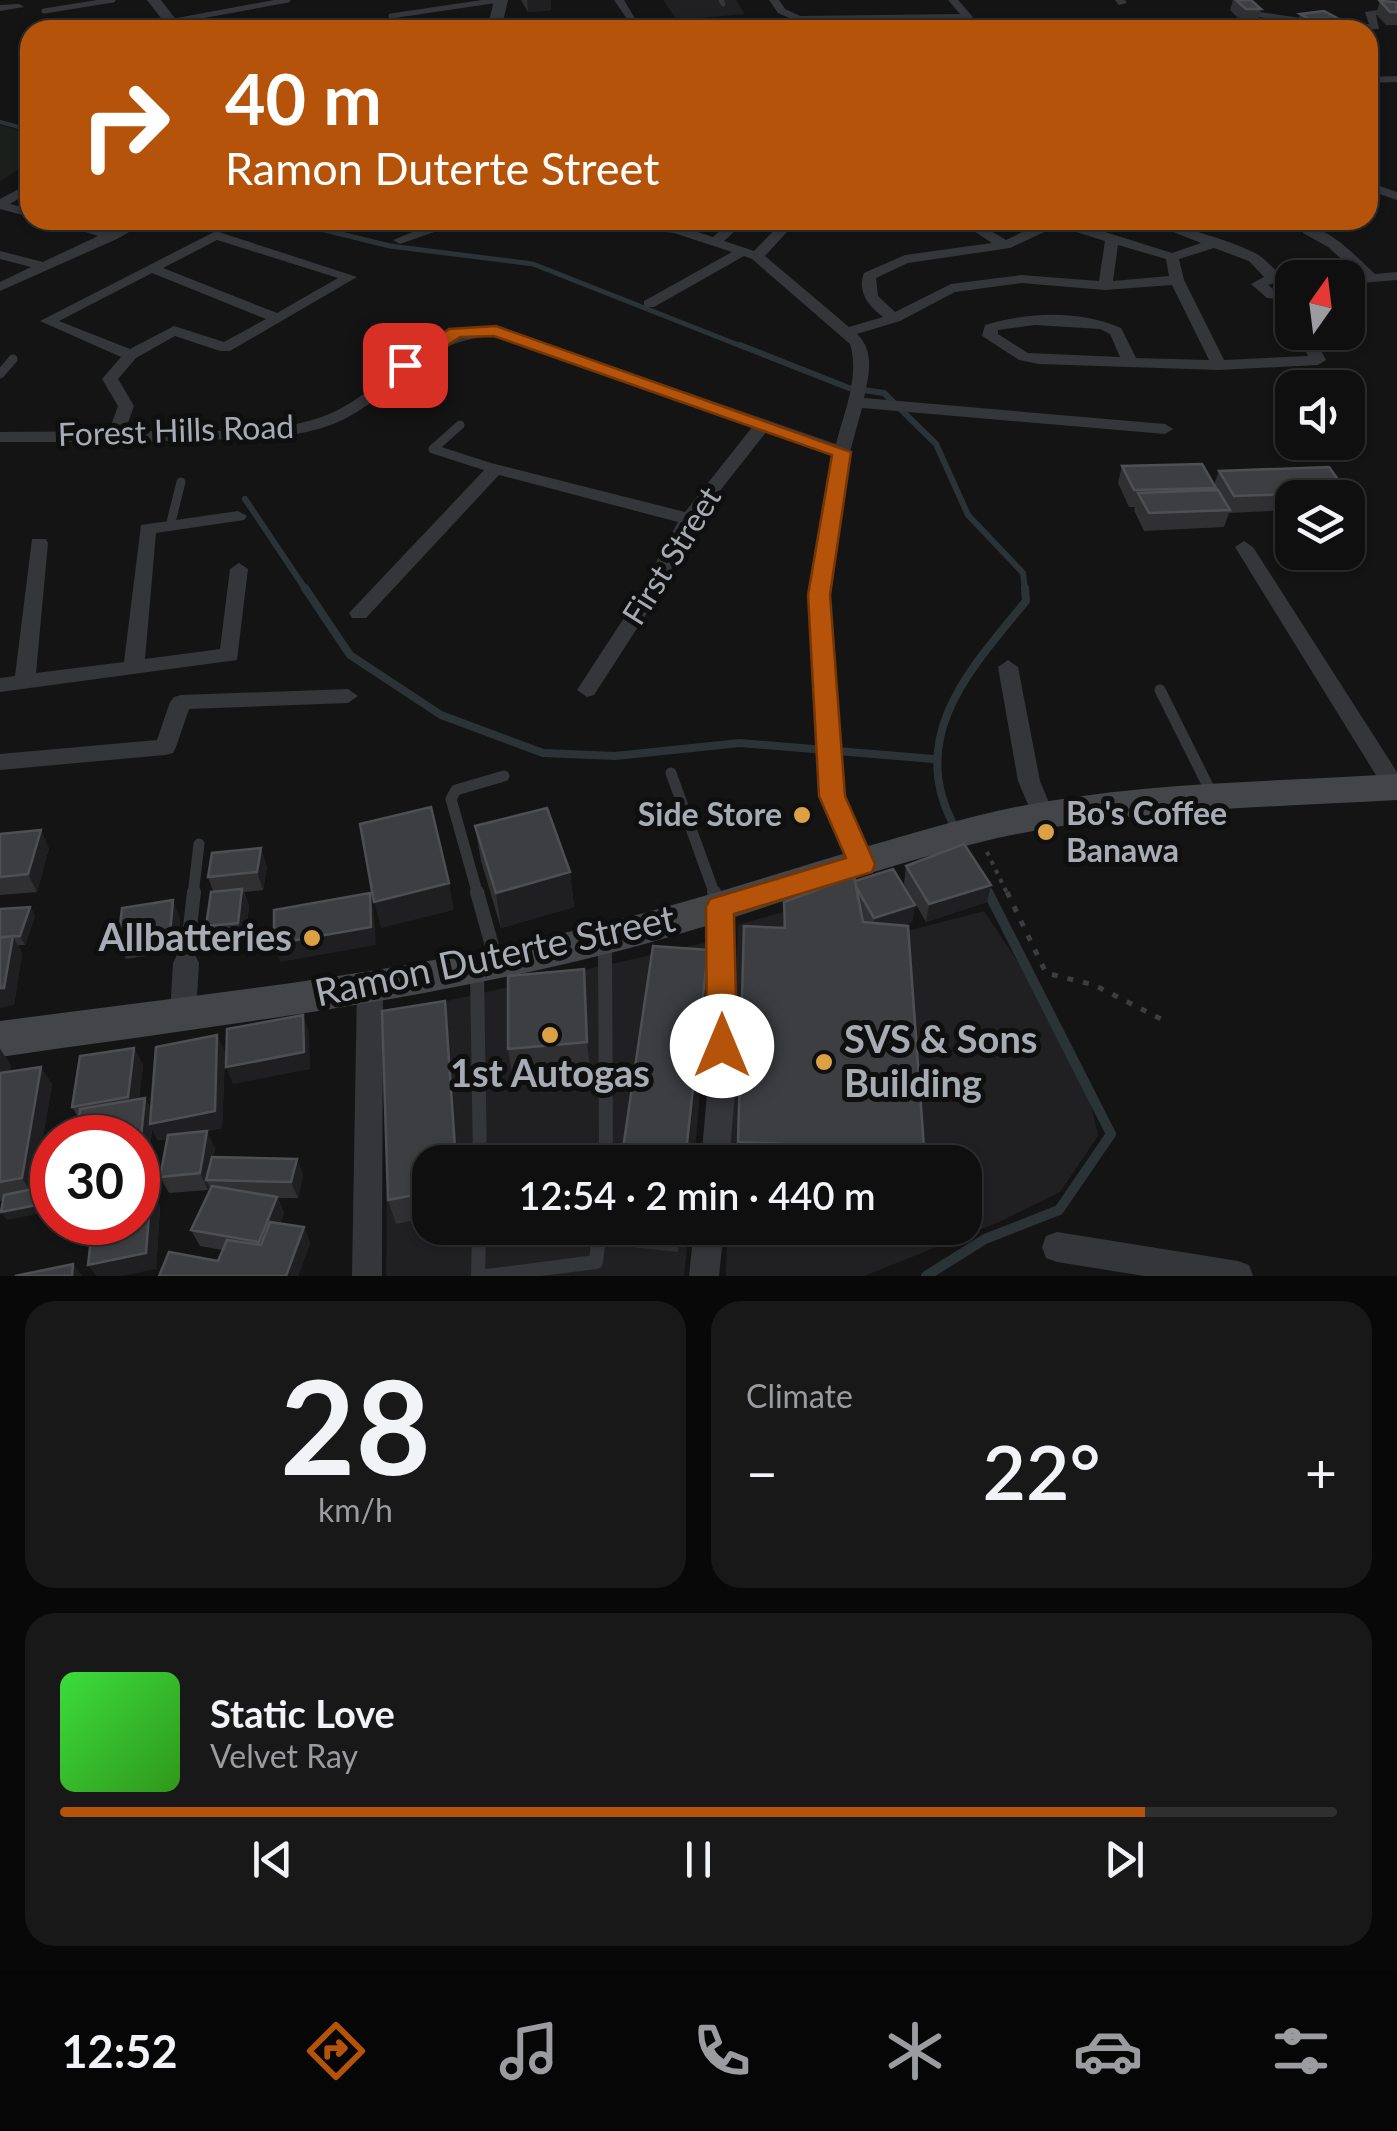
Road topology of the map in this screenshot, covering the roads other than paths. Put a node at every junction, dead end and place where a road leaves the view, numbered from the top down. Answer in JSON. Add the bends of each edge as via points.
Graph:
{"nodes":[{"id":1,"x":113,"y":0,"type":"edge"},
{"id":2,"x":288,"y":0,"type":"edge"},
{"id":3,"x":500,"y":0,"type":"edge"},
{"id":4,"x":619,"y":0,"type":"edge"},
{"id":5,"x":774,"y":0,"type":"edge"},
{"id":6,"x":861,"y":0,"type":"edge"},
{"id":7,"x":953,"y":0,"type":"edge"},
{"id":8,"x":1244,"y":0,"type":"edge"},
{"id":9,"x":19,"y":7,"type":"dead end"},
{"id":10,"x":0,"y":8,"type":"edge"},
{"id":11,"x":1397,"y":10,"type":"edge"},
{"id":12,"x":44,"y":11,"type":"dead end"},
{"id":13,"x":391,"y":16,"type":"dead end"},
{"id":14,"x":878,"y":18,"type":"junction"},
{"id":15,"x":200,"y":20,"type":"edge"},
{"id":16,"x":632,"y":20,"type":"dead end"},
{"id":17,"x":1296,"y":20,"type":"edge"},
{"id":18,"x":1373,"y":20,"type":"edge"},
{"id":19,"x":91,"y":230,"type":"edge"},
{"id":20,"x":124,"y":230,"type":"edge"},
{"id":21,"x":427,"y":230,"type":"edge"},
{"id":22,"x":669,"y":230,"type":"edge"},
{"id":23,"x":729,"y":230,"type":"edge"},
{"id":24,"x":779,"y":230,"type":"edge"},
{"id":25,"x":981,"y":230,"type":"edge"},
{"id":26,"x":1035,"y":230,"type":"edge"},
{"id":27,"x":1085,"y":230,"type":"edge"},
{"id":28,"x":1174,"y":230,"type":"edge"},
{"id":29,"x":1308,"y":230,"type":"dead end"},
{"id":30,"x":112,"y":236,"type":"junction"},
{"id":31,"x":1112,"y":239,"type":"junction"},
{"id":32,"x":400,"y":240,"type":"dead end"},
{"id":33,"x":716,"y":241,"type":"junction"},
{"id":34,"x":1005,"y":244,"type":"junction"},
{"id":35,"x":1209,"y":245,"type":"junction"},
{"id":36,"x":750,"y":253,"type":"junction"},
{"id":37,"x":0,"y":255,"type":"edge"},
{"id":38,"x":1172,"y":257,"type":"junction"},
{"id":39,"x":44,"y":266,"type":"junction"},
{"id":40,"x":152,"y":268,"type":"junction"},
{"id":41,"x":1397,"y":276,"type":"edge"},
{"id":42,"x":1370,"y":277,"type":"junction"},
{"id":43,"x":1365,"y":278,"type":"edge"},
{"id":44,"x":1177,"y":280,"type":"junction"},
{"id":45,"x":1275,"y":280,"type":"edge"},
{"id":46,"x":1104,"y":286,"type":"junction"},
{"id":47,"x":0,"y":287,"type":"edge"},
{"id":48,"x":649,"y":304,"type":"dead end"},
{"id":49,"x":277,"y":318,"type":"junction"},
{"id":50,"x":896,"y":318,"type":"junction"},
{"id":51,"x":849,"y":332,"type":"junction"},
{"id":52,"x":1313,"y":350,"type":"edge"},
{"id":53,"x":131,"y":355,"type":"junction"},
{"id":54,"x":13,"y":359,"type":"dead end"},
{"id":55,"x":1130,"y":362,"type":"junction"},
{"id":56,"x":1218,"y":365,"type":"junction"},
{"id":57,"x":0,"y":374,"type":"edge"},
{"id":58,"x":857,"y":394,"type":"junction"},
{"id":59,"x":460,"y":425,"type":"dead end"},
{"id":60,"x":763,"y":425,"type":"junction"},
{"id":61,"x":1165,"y":429,"type":"dead end"},
{"id":62,"x":0,"y":437,"type":"edge"},
{"id":63,"x":115,"y":437,"type":"junction"},
{"id":64,"x":842,"y":452,"type":"junction"},
{"id":65,"x":494,"y":469,"type":"junction"},
{"id":66,"x":180,"y":482,"type":"dead end"},
{"id":67,"x":238,"y":516,"type":"dead end"},
{"id":68,"x":689,"y":519,"type":"junction"},
{"id":69,"x":170,"y":526,"type":"junction"},
{"id":70,"x":39,"y":543,"type":"dead end"},
{"id":71,"x":1244,"y":548,"type":"dead end"},
{"id":72,"x":239,"y":569,"type":"dead end"},
{"id":73,"x":359,"y":613,"type":"dead end"},
{"id":74,"x":1008,"y":667,"type":"dead end"},
{"id":75,"x":134,"y":668,"type":"junction"},
{"id":76,"x":24,"y":681,"type":"junction"},
{"id":77,"x":0,"y":684,"type":"edge"},
{"id":78,"x":587,"y":690,"type":"dead end"},
{"id":79,"x":1160,"y":690,"type":"dead end"},
{"id":80,"x":348,"y":696,"type":"dead end"},
{"id":81,"x":0,"y":762,"type":"edge"},
{"id":82,"x":672,"y":773,"type":"dead end"},
{"id":83,"x":504,"y":776,"type":"dead end"},
{"id":84,"x":1396,"y":786,"type":"edge"},
{"id":85,"x":1214,"y":796,"type":"junction"},
{"id":86,"x":1044,"y":817,"type":"junction"},
{"id":87,"x":199,"y":844,"type":"dead end"},
{"id":88,"x":862,"y":864,"type":"junction"},
{"id":89,"x":720,"y":907,"type":"junction"},
{"id":90,"x":605,"y":939,"type":"junction"},
{"id":91,"x":186,"y":963,"type":"joint"},
{"id":92,"x":487,"y":965,"type":"junction"},
{"id":93,"x":370,"y":987,"type":"junction"},
{"id":94,"x":183,"y":1014,"type":"junction"},
{"id":95,"x":0,"y":1040,"type":"edge"},
{"id":96,"x":481,"y":1145,"type":"edge"},
{"id":97,"x":606,"y":1145,"type":"edge"},
{"id":98,"x":716,"y":1145,"type":"edge"},
{"id":99,"x":481,"y":1245,"type":"edge"},
{"id":100,"x":598,"y":1245,"type":"edge"},
{"id":101,"x":707,"y":1245,"type":"edge"},
{"id":102,"x":1057,"y":1247,"type":"dead end"},
{"id":103,"x":367,"y":1276,"type":"edge"},
{"id":104,"x":482,"y":1276,"type":"edge"},
{"id":105,"x":704,"y":1276,"type":"edge"},
{"id":106,"x":1238,"y":1276,"type":"edge"}],
"edges":[{"from":1,"to":12,"type":"lane"},
{"from":2,"to":15,"type":"lane"},
{"from":3,"to":13,"type":"lane"},
{"from":4,"to":16,"type":"street"},
{"from":5,"to":14,"type":"street","via":[[798,19]]},
{"from":6,"to":14,"type":"street"},
{"from":7,"to":14,"type":"street","via":[[968,17]]},
{"from":8,"to":17,"type":"street","via":[[1257,14]]},
{"from":9,"to":10,"type":"street"},
{"from":11,"to":18,"type":"street","via":[[1370,12]]},
{"from":19,"to":30,"type":"street"},
{"from":20,"to":30,"type":"street"},
{"from":21,"to":32,"type":"street"},
{"from":22,"to":33,"type":"street"},
{"from":23,"to":33,"type":"street"},
{"from":24,"to":36,"type":"street"},
{"from":25,"to":34,"type":"street"},
{"from":26,"to":34,"type":"street"},
{"from":27,"to":31,"type":"street"},
{"from":28,"to":35,"type":"street"},
{"from":29,"to":42,"type":"street"},
{"from":30,"to":39,"type":"street"},
{"from":31,"to":38,"type":"street"},
{"from":31,"to":46,"type":"street"},
{"from":33,"to":36,"type":"street"},
{"from":34,"to":50,"type":"street","via":[[904,259],[869,276],[874,301]]},
{"from":35,"to":38,"type":"street"},
{"from":35,"to":45,"type":"street","via":[[1254,258]]},
{"from":36,"to":48,"type":"street"},
{"from":36,"to":51,"type":"street"},
{"from":37,"to":39,"type":"street"},
{"from":38,"to":44,"type":"street"},
{"from":39,"to":47,"type":"street"},
{"from":40,"to":49,"type":"street"},
{"from":40,"to":49,"type":"street","via":[[216,235],[350,277]]},
{"from":40,"to":53,"type":"street","via":[[47,320]]},
{"from":41,"to":42,"type":"street"},
{"from":42,"to":43,"type":"street"},
{"from":44,"to":46,"type":"street"},
{"from":44,"to":56,"type":"street"},
{"from":46,"to":50,"type":"street","via":[[1021,279],[951,288]]},
{"from":49,"to":53,"type":"street","via":[[225,348],[174,331]]},
{"from":50,"to":51,"type":"street"},
{"from":51,"to":58,"type":"street","via":[[862,358]]},
{"from":52,"to":56,"type":"street","via":[[1318,360]]},
{"from":53,"to":63,"type":"street","via":[[110,379],[126,406]]},
{"from":54,"to":57,"type":"lane"},
{"from":55,"to":55,"type":"street","via":[[1024,358],[990,336],[990,328],[1007,320],[1095,323],[1116,331]]},
{"from":55,"to":56,"type":"street"},
{"from":58,"to":61,"type":"street","via":[[898,406]]},
{"from":58,"to":64,"type":"street"},
{"from":59,"to":65,"type":"lane","via":[[433,450]]},
{"from":60,"to":63,"type":"street","name":"Forest Hills Road","via":[[479,330],[436,341],[320,424]]},
{"from":60,"to":64,"type":"street","name":"Forest Hills Road"},
{"from":60,"to":68,"type":"street","name":"First Street"},
{"from":62,"to":63,"type":"street","name":"Forest Hills Road"},
{"from":64,"to":88,"type":"street","via":[[819,595],[832,796]]},
{"from":65,"to":68,"type":"street"},
{"from":65,"to":73,"type":"street"},
{"from":66,"to":69,"type":"lane"},
{"from":67,"to":69,"type":"street"},
{"from":68,"to":78,"type":"street","name":"First Street"},
{"from":69,"to":75,"type":"street","via":[[147,529]]},
{"from":70,"to":76,"type":"street"},
{"from":71,"to":84,"type":"street"},
{"from":72,"to":75,"type":"street","via":[[230,655]]},
{"from":74,"to":86,"type":"street","via":[[1029,780]]},
{"from":75,"to":76,"type":"street"},
{"from":76,"to":77,"type":"street"},
{"from":79,"to":85,"type":"lane"},
{"from":80,"to":81,"type":"street","via":[[181,702],[165,747]]},
{"from":82,"to":89,"type":"lane"},
{"from":83,"to":92,"type":"lane","via":[[456,790],[450,798]]},
{"from":84,"to":85,"type":"main road","name":"Ramon Duterte Street"},
{"from":85,"to":86,"type":"main road","name":"Ramon Duterte Street"},
{"from":86,"to":88,"type":"main road","name":"Ramon Duterte Street"},
{"from":87,"to":91,"type":"lane"},
{"from":88,"to":89,"type":"main road","name":"Ramon Duterte Street"},
{"from":89,"to":90,"type":"main road","name":"Ramon Duterte Street"},
{"from":89,"to":98,"type":"street","via":[[722,1082]]},
{"from":90,"to":92,"type":"main road","name":"Ramon Duterte Street"},
{"from":90,"to":97,"type":"lane"},
{"from":91,"to":94,"type":"street"},
{"from":92,"to":93,"type":"main road","name":"Ramon Duterte Street"},
{"from":92,"to":96,"type":"lane"},
{"from":93,"to":94,"type":"main road","name":"Ramon Duterte Street"},
{"from":93,"to":103,"type":"street"},
{"from":94,"to":95,"type":"main road","name":"Ramon Duterte Street"},
{"from":99,"to":104,"type":"lane"},
{"from":100,"to":104,"type":"lane","via":[[596,1262]]},
{"from":101,"to":105,"type":"street"},
{"from":102,"to":106,"type":"street"}]}
